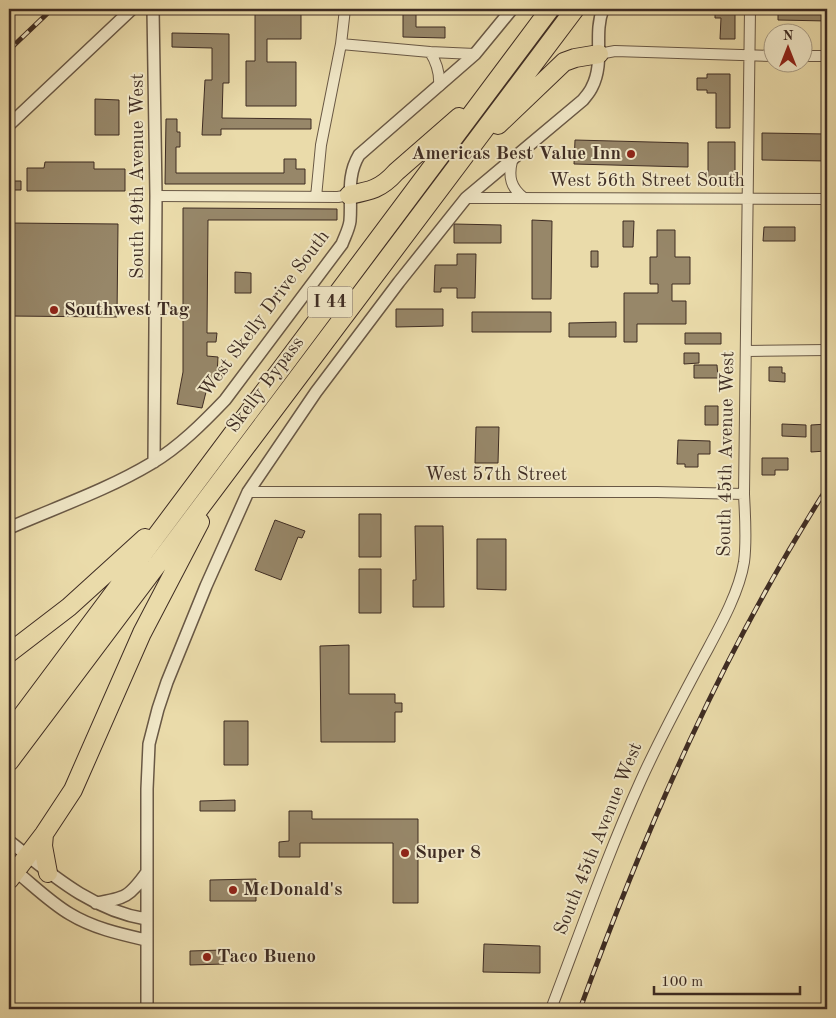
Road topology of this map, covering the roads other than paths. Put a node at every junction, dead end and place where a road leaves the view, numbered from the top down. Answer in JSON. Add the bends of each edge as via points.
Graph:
{"nodes":[{"id":1,"x":132,"y":9,"type":"edge"},
{"id":2,"x":154,"y":9,"type":"edge"},
{"id":3,"x":345,"y":9,"type":"edge"},
{"id":4,"x":512,"y":9,"type":"edge"},
{"id":5,"x":550,"y":9,"type":"edge"},
{"id":6,"x":575,"y":9,"type":"edge"},
{"id":7,"x":603,"y":9,"type":"edge"},
{"id":8,"x":750,"y":9,"type":"edge"},
{"id":9,"x":341,"y":44,"type":"junction"},
{"id":10,"x":430,"y":52,"type":"junction"},
{"id":11,"x":475,"y":54,"type":"junction"},
{"id":12,"x":599,"y":54,"type":"junction"},
{"id":13,"x":749,"y":55,"type":"junction"},
{"id":14,"x":764,"y":56,"type":"edge"},
{"id":15,"x":814,"y":56,"type":"edge"},
{"id":16,"x":827,"y":56,"type":"edge"},
{"id":17,"x":440,"y":86,"type":"junction"},
{"id":18,"x":486,"y":94,"type":"junction"},
{"id":19,"x":9,"y":125,"type":"edge"},
{"id":20,"x":512,"y":161,"type":"junction"},
{"id":21,"x":460,"y":162,"type":"junction"},
{"id":22,"x":349,"y":195,"type":"junction"},
{"id":23,"x":156,"y":196,"type":"junction"},
{"id":24,"x":316,"y":197,"type":"junction"},
{"id":25,"x":466,"y":198,"type":"junction"},
{"id":26,"x":524,"y":198,"type":"junction"},
{"id":27,"x":748,"y":199,"type":"junction"},
{"id":28,"x":827,"y":199,"type":"edge"},
{"id":29,"x":746,"y":350,"type":"junction"},
{"id":30,"x":827,"y":350,"type":"edge"},
{"id":31,"x":154,"y":462,"type":"junction"},
{"id":32,"x":223,"y":477,"type":"junction"},
{"id":33,"x":248,"y":492,"type":"junction"},
{"id":34,"x":744,"y":494,"type":"junction"},
{"id":35,"x":175,"y":510,"type":"junction"},
{"id":36,"x":9,"y":528,"type":"edge"},
{"id":37,"x":9,"y":652,"type":"edge"},
{"id":38,"x":9,"y":733,"type":"edge"},
{"id":39,"x":9,"y":762,"type":"edge"},
{"id":40,"x":44,"y":834,"type":"junction"},
{"id":41,"x":9,"y":841,"type":"edge"},
{"id":42,"x":27,"y":855,"type":"junction"},
{"id":43,"x":11,"y":872,"type":"edge"},
{"id":44,"x":147,"y":872,"type":"junction"},
{"id":45,"x":48,"y":873,"type":"junction"},
{"id":46,"x":96,"y":903,"type":"junction"},
{"id":47,"x":146,"y":919,"type":"junction"},
{"id":48,"x":146,"y":940,"type":"junction"},
{"id":49,"x":147,"y":1009,"type":"edge"},
{"id":50,"x":551,"y":1009,"type":"edge"}],
"edges":[{"from":1,"to":19,"type":"street"},
{"from":2,"to":23,"type":"street","name":"South 49th Avenue West"},
{"from":3,"to":9,"type":"street"},
{"from":4,"to":11,"type":"street","name":"West Skelly Drive South"},
{"from":5,"to":18,"type":"highway","name":"Skelly Bypass","number":"I 44"},
{"from":6,"to":21,"type":"highway","name":"Skelly Bypass","number":"I 44"},
{"from":7,"to":12,"type":"street","via":[[598,29]]},
{"from":8,"to":13,"type":"street","name":"South 45th Avenue West"},
{"from":9,"to":10,"type":"street"},
{"from":9,"to":24,"type":"street","via":[[321,145]]},
{"from":10,"to":11,"type":"street"},
{"from":10,"to":17,"type":"street","via":[[440,76]]},
{"from":11,"to":17,"type":"street","name":"West Skelly Drive South"},
{"from":12,"to":13,"type":"street","via":[[615,51]]},
{"from":12,"to":20,"type":"street","via":[[598,71],[583,100]]},
{"from":12,"to":21,"type":"highway","via":[[564,62]]},
{"from":13,"to":14,"type":"street"},
{"from":13,"to":27,"type":"street","name":"South 45th Avenue West"},
{"from":15,"to":16,"type":"street"},
{"from":17,"to":22,"type":"street","name":"West Skelly Drive South","via":[[359,155],[354,163]]},
{"from":18,"to":22,"type":"highway","via":[[388,181],[376,189]]},
{"from":18,"to":35,"type":"highway","name":"Skelly Bypass","number":"I 44"},
{"from":20,"to":25,"type":"street"},
{"from":20,"to":26,"type":"street","via":[[511,183]]},
{"from":21,"to":32,"type":"highway","name":"Skelly Bypass","number":"I 44"},
{"from":22,"to":24,"type":"street"},
{"from":22,"to":31,"type":"street","name":"West Skelly Drive South","via":[[350,220],[342,244],[224,400]]},
{"from":23,"to":24,"type":"street"},
{"from":23,"to":31,"type":"street","name":"South 49th Avenue West"},
{"from":25,"to":26,"type":"street","name":"West 56th Street South"},
{"from":25,"to":33,"type":"street","via":[[316,392]]},
{"from":26,"to":27,"type":"street","name":"West 56th Street South"},
{"from":27,"to":28,"type":"street","name":"West 56th Street South"},
{"from":27,"to":29,"type":"street","name":"South 45th Avenue West"},
{"from":29,"to":30,"type":"street"},
{"from":29,"to":34,"type":"street","name":"South 45th Avenue West"},
{"from":31,"to":36,"type":"street","name":"West Skelly Drive South","via":[[125,478]]},
{"from":32,"to":39,"type":"highway","name":"Skelly Bypass","number":"I 44"},
{"from":32,"to":40,"type":"highway","via":[[142,633],[73,790]]},
{"from":33,"to":34,"type":"street","name":"West 57th Street"},
{"from":33,"to":44,"type":"street","via":[[163,694],[147,769]]},
{"from":34,"to":50,"type":"street","name":"South 45th Avenue West","via":[[744,562],[736,589],[638,786]]},
{"from":35,"to":37,"type":"highway","via":[[68,607]]},
{"from":35,"to":38,"type":"highway","name":"Skelly Bypass","number":"I 44"},
{"from":40,"to":42,"type":"highway"},
{"from":40,"to":45,"type":"highway"},
{"from":41,"to":42,"type":"street"},
{"from":42,"to":43,"type":"highway"},
{"from":42,"to":45,"type":"street"},
{"from":43,"to":48,"type":"street","via":[[70,914],[108,930]]},
{"from":44,"to":46,"type":"street","via":[[133,892],[116,900]]},
{"from":44,"to":47,"type":"street"},
{"from":45,"to":46,"type":"street"},
{"from":46,"to":47,"type":"street","via":[[122,914]]},
{"from":47,"to":48,"type":"street"},
{"from":48,"to":49,"type":"street"}]}
